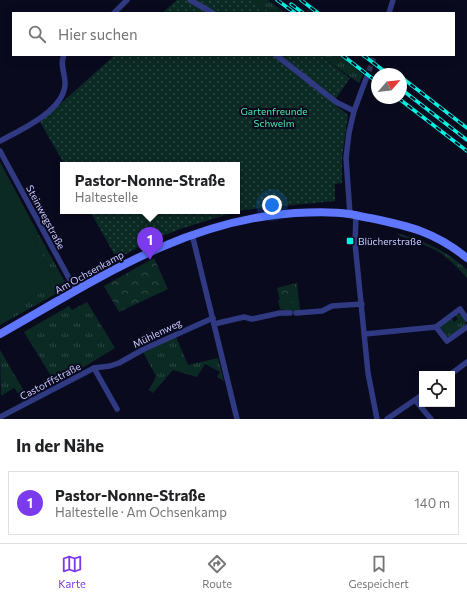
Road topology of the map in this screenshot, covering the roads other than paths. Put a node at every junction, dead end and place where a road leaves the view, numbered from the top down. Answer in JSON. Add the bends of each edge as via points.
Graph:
{"nodes":[{"id":1,"x":127,"y":0,"type":"edge"},
{"id":2,"x":190,"y":0,"type":"edge"},
{"id":3,"x":393,"y":0,"type":"edge"},
{"id":4,"x":116,"y":11,"type":"edge"},
{"id":5,"x":211,"y":12,"type":"edge"},
{"id":6,"x":389,"y":12,"type":"edge"},
{"id":7,"x":64,"y":56,"type":"edge"},
{"id":8,"x":277,"y":56,"type":"edge"},
{"id":9,"x":366,"y":79,"type":"tunnel mouth"},
{"id":10,"x":354,"y":111,"type":"junction"},
{"id":11,"x":0,"y":141,"type":"edge"},
{"id":12,"x":0,"y":151,"type":"edge"},
{"id":13,"x":353,"y":214,"type":"junction"},
{"id":14,"x":192,"y":234,"type":"junction"},
{"id":15,"x":467,"y":258,"type":"edge"},
{"id":16,"x":76,"y":290,"type":"junction"},
{"id":17,"x":362,"y":304,"type":"junction"},
{"id":18,"x":467,"y":318,"type":"edge"},
{"id":19,"x":213,"y":321,"type":"junction"},
{"id":20,"x":436,"y":327,"type":"junction"},
{"id":21,"x":467,"y":327,"type":"edge"},
{"id":22,"x":0,"y":334,"type":"edge"},
{"id":23,"x":365,"y":334,"type":"junction"},
{"id":24,"x":467,"y":362,"type":"edge"},
{"id":25,"x":110,"y":366,"type":"joint"},
{"id":26,"x":94,"y":368,"type":"junction"},
{"id":27,"x":455,"y":371,"type":"edge"},
{"id":28,"x":419,"y":397,"type":"edge"},
{"id":29,"x":415,"y":400,"type":"junction"},
{"id":30,"x":117,"y":409,"type":"dead end"},
{"id":31,"x":0,"y":417,"type":"edge"},
{"id":32,"x":237,"y":419,"type":"edge"},
{"id":33,"x":377,"y":419,"type":"edge"},
{"id":34,"x":387,"y":419,"type":"edge"},
{"id":35,"x":431,"y":419,"type":"edge"}],
"edges":[{"from":1,"to":4,"type":"street"},
{"from":2,"to":5,"type":"street"},
{"from":3,"to":6,"type":"street"},
{"from":7,"to":11,"type":"street","via":[[66,83],[62,99],[36,121]]},
{"from":8,"to":10,"type":"street","via":[[336,102]]},
{"from":9,"to":10,"type":"street"},
{"from":10,"to":13,"type":"street","via":[[348,133],[346,158]]},
{"from":12,"to":16,"type":"street","name":"Steinwegstraße"},
{"from":13,"to":14,"type":"main road","name":"Am Ochsenkamp","via":[[315,212],[276,215]]},
{"from":13,"to":15,"type":"main road","name":"Am Ochsenkamp","via":[[421,230],[443,240]]},
{"from":13,"to":17,"type":"street"},
{"from":14,"to":16,"type":"main road","name":"Am Ochsenkamp","via":[[160,246]]},
{"from":14,"to":19,"type":"street"},
{"from":16,"to":22,"type":"main road","name":"Am Ochsenkamp"},
{"from":17,"to":19,"type":"street","name":"Mühlenweg","via":[[332,306],[322,311],[280,313],[252,319],[244,317]]},
{"from":17,"to":23,"type":"street"},
{"from":18,"to":20,"type":"street","via":[[460,309]]},
{"from":19,"to":25,"type":"street","name":"Mühlenweg"},
{"from":19,"to":32,"type":"street"},
{"from":20,"to":21,"type":"street","via":[[447,341]]},
{"from":20,"to":23,"type":"street"},
{"from":23,"to":33,"type":"street","via":[[368,373]]},
{"from":24,"to":27,"type":"street"},
{"from":25,"to":26,"type":"street","name":"Castorffstraße"},
{"from":26,"to":30,"type":"street"},
{"from":26,"to":31,"type":"street","name":"Castorffstraße"},
{"from":28,"to":29,"type":"street"},
{"from":29,"to":34,"type":"street"},
{"from":29,"to":35,"type":"street"}]}
